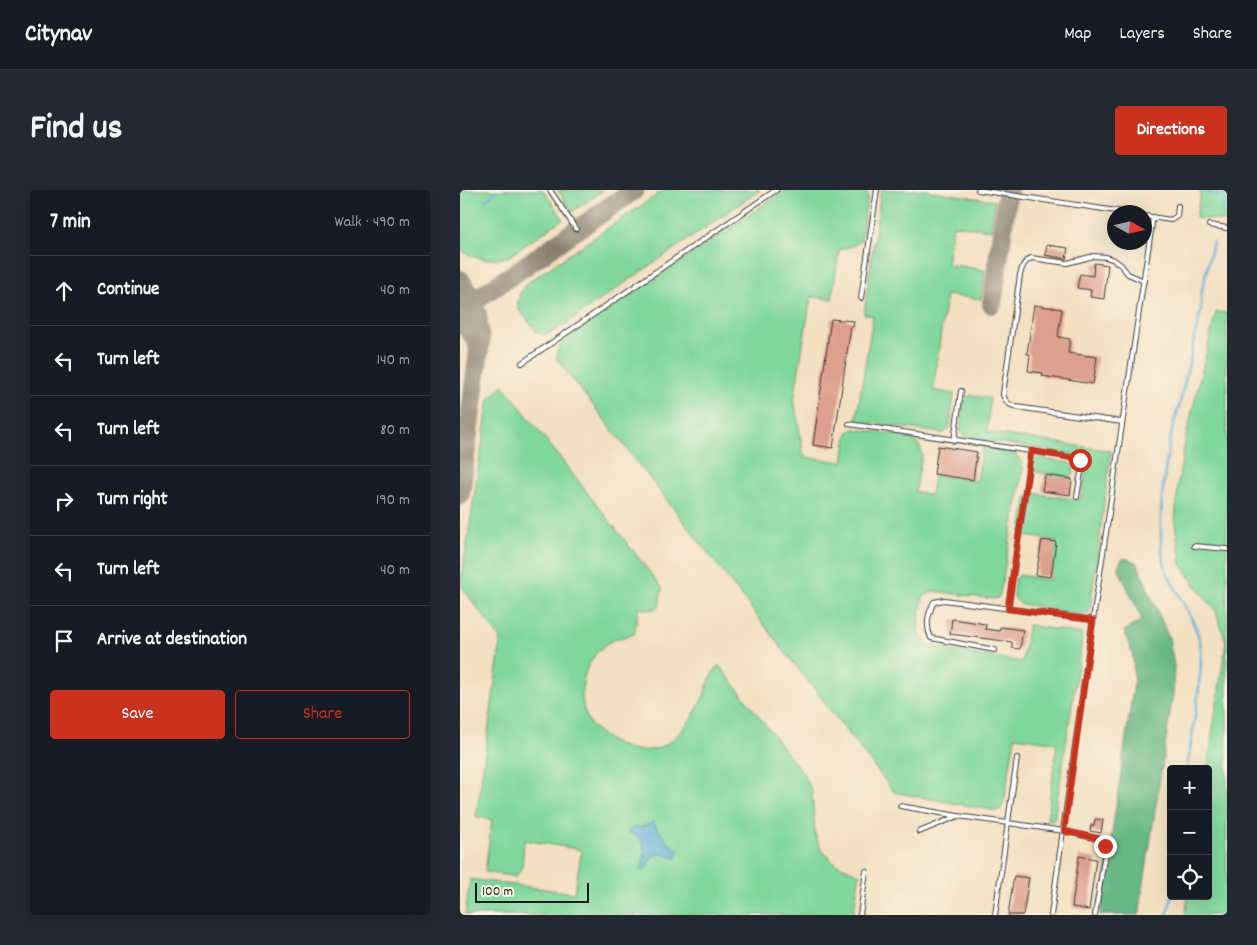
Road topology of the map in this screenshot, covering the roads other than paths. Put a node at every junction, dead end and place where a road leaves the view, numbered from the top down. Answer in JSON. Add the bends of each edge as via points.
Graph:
{"nodes":[{"id":1,"x":550,"y":190,"type":"edge"},
{"id":2,"x":776,"y":190,"type":"edge"},
{"id":3,"x":877,"y":190,"type":"edge"},
{"id":4,"x":978,"y":190,"type":"edge"},
{"id":5,"x":1178,"y":206,"type":"dead end"},
{"id":6,"x":1107,"y":210,"type":"edge"},
{"id":7,"x":1153,"y":217,"type":"joint"},
{"id":8,"x":1209,"y":225,"type":"dead end"},
{"id":9,"x":1227,"y":228,"type":"edge"},
{"id":10,"x":576,"y":229,"type":"dead end"},
{"id":11,"x":1144,"y":281,"type":"junction"},
{"id":12,"x":861,"y":298,"type":"dead end"},
{"id":13,"x":522,"y":363,"type":"dead end"},
{"id":14,"x":961,"y":391,"type":"dead end"},
{"id":15,"x":1122,"y":422,"type":"junction"},
{"id":16,"x":849,"y":424,"type":"dead end"},
{"id":17,"x":954,"y":441,"type":"junction"},
{"id":18,"x":1031,"y":451,"type":"junction"},
{"id":19,"x":1078,"y":497,"type":"dead end"},
{"id":20,"x":1194,"y":546,"type":"dead end"},
{"id":21,"x":1227,"y":549,"type":"edge"},
{"id":22,"x":1008,"y":609,"type":"junction"},
{"id":23,"x":1093,"y":620,"type":"junction"},
{"id":24,"x":995,"y":650,"type":"dead end"},
{"id":25,"x":1018,"y":758,"type":"dead end"},
{"id":26,"x":900,"y":806,"type":"dead end"},
{"id":27,"x":958,"y":816,"type":"junction"},
{"id":28,"x":1008,"y":824,"type":"junction"},
{"id":29,"x":1064,"y":831,"type":"junction"},
{"id":30,"x":919,"y":832,"type":"dead end"},
{"id":31,"x":866,"y":871,"type":"dead end"},
{"id":32,"x":860,"y":915,"type":"edge"},
{"id":33,"x":995,"y":915,"type":"edge"},
{"id":34,"x":1051,"y":915,"type":"edge"},
{"id":35,"x":1095,"y":915,"type":"edge"}],
"edges":[{"from":1,"to":10,"type":"lane"},
{"from":2,"to":13,"type":"lane"},
{"from":3,"to":12,"type":"lane"},
{"from":4,"to":6,"type":"lane"},
{"from":5,"to":7,"type":"lane","via":[[1177,216],[1171,220]]},
{"from":7,"to":11,"type":"lane"},
{"from":8,"to":9,"type":"lane"},
{"from":11,"to":15,"type":"lane"},
{"from":11,"to":15,"type":"lane","via":[[1128,274],[1114,260],[1094,256],[1067,263],[1031,258],[1023,265],[1020,275],[1004,400],[1016,407]]},
{"from":14,"to":17,"type":"lane"},
{"from":15,"to":23,"type":"lane"},
{"from":16,"to":17,"type":"lane"},
{"from":17,"to":18,"type":"lane"},
{"from":18,"to":19,"type":"lane","via":[[1080,460]]},
{"from":18,"to":22,"type":"lane"},
{"from":20,"to":21,"type":"lane"},
{"from":22,"to":23,"type":"lane"},
{"from":22,"to":24,"type":"lane","via":[[944,600],[934,602],[930,610],[927,628],[931,638]]},
{"from":23,"to":29,"type":"lane"},
{"from":25,"to":28,"type":"lane"},
{"from":26,"to":27,"type":"lane"},
{"from":27,"to":28,"type":"lane"},
{"from":27,"to":30,"type":"lane"},
{"from":28,"to":29,"type":"lane"},
{"from":28,"to":33,"type":"lane"},
{"from":29,"to":34,"type":"lane"},
{"from":29,"to":35,"type":"lane","via":[[1100,839],[1105,846]]},
{"from":31,"to":32,"type":"lane"}]}
